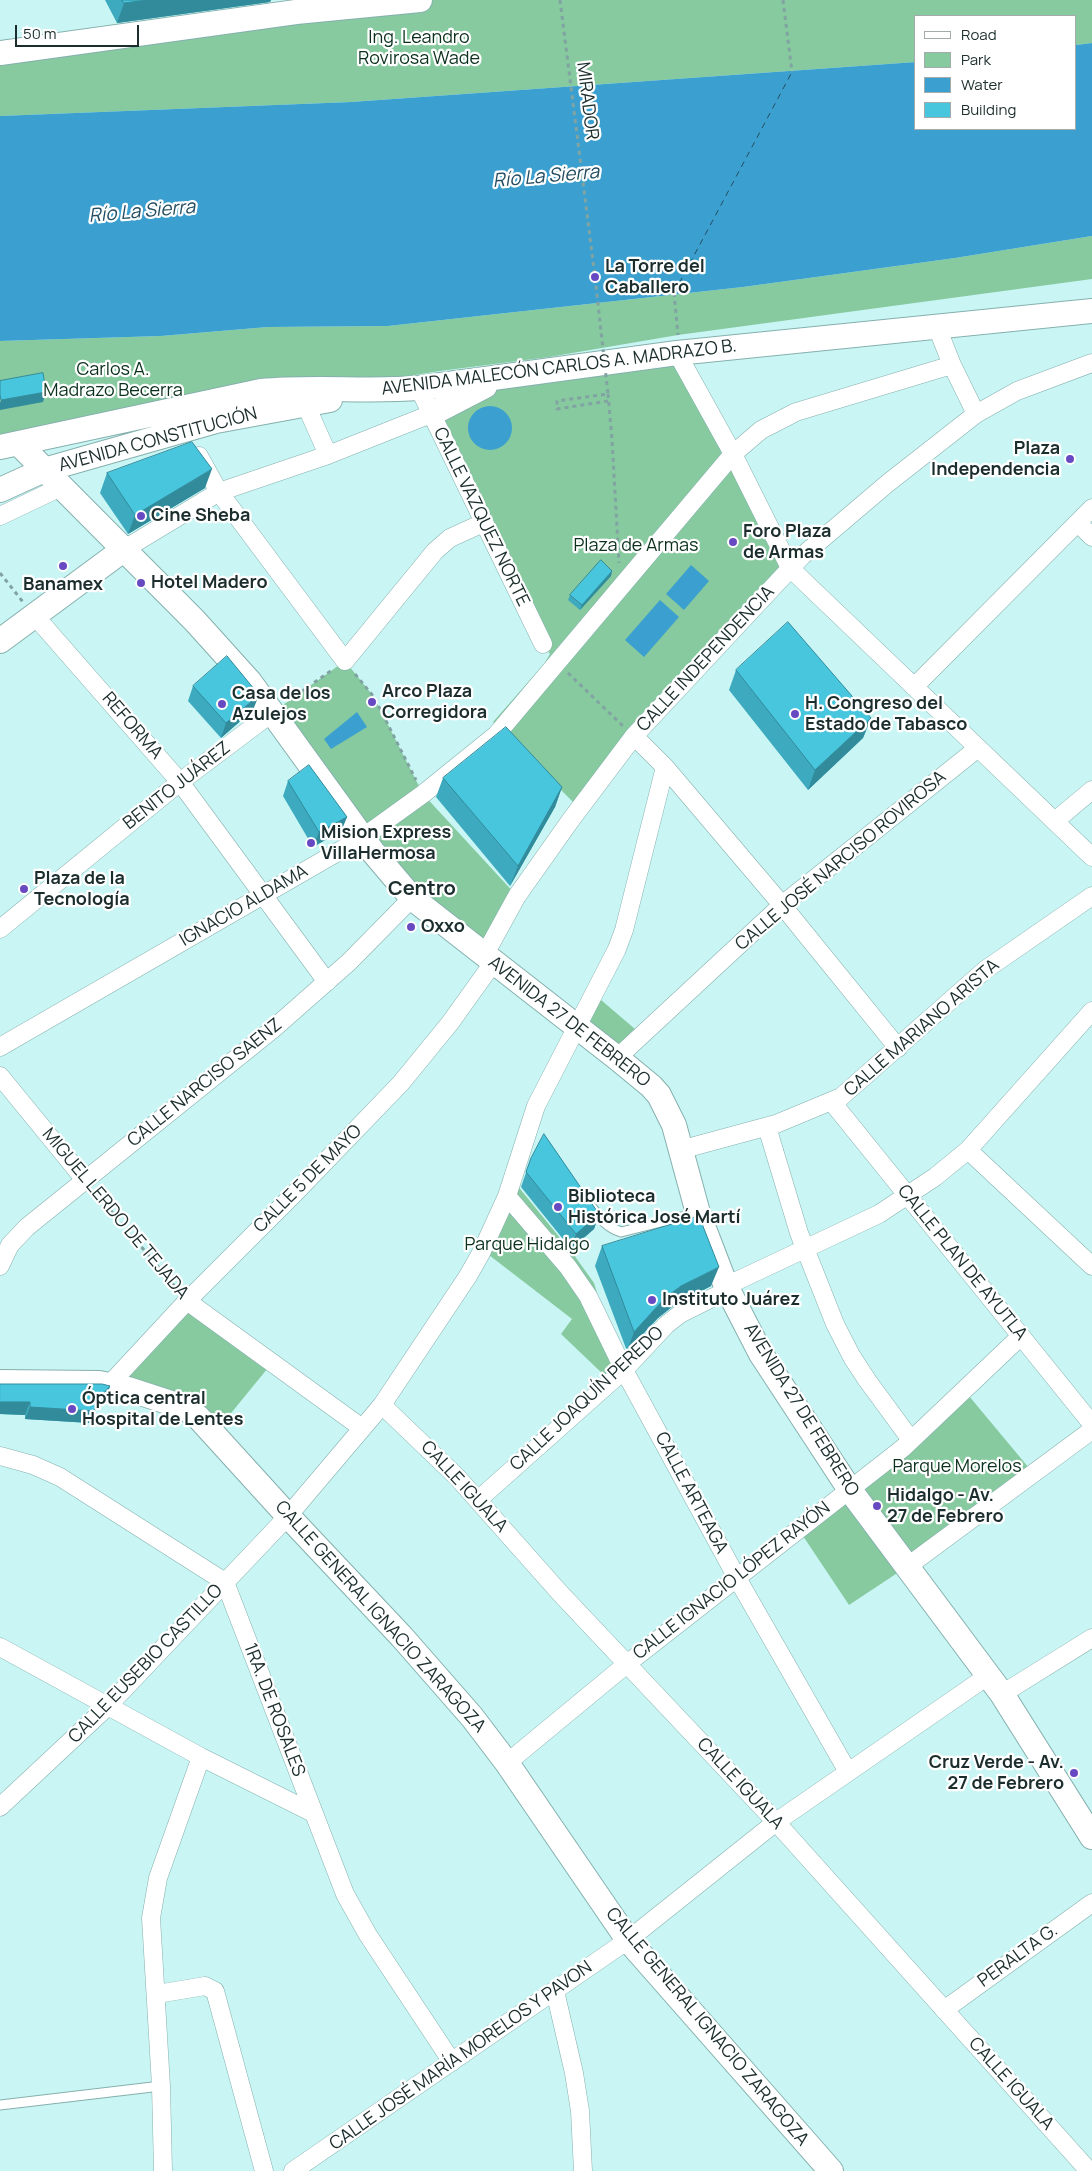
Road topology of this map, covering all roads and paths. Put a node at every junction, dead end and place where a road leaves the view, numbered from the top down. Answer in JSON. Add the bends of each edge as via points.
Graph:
{"nodes":[{"id":1,"x":413,"y":0,"type":"edge"},
{"id":2,"x":420,"y":0,"type":"edge"},
{"id":3,"x":560,"y":0,"type":"edge"},
{"id":4,"x":783,"y":0,"type":"edge"},
{"id":5,"x":293,"y":6,"type":"edge"},
{"id":6,"x":0,"y":53,"type":"edge"},
{"id":7,"x":792,"y":72,"type":"dead end"},
{"id":8,"x":674,"y":293,"type":"dead end"},
{"id":9,"x":1092,"y":311,"type":"edge"},
{"id":10,"x":938,"y":327,"type":"junction"},
{"id":11,"x":678,"y":344,"type":"junction"},
{"id":12,"x":952,"y":365,"type":"junction"},
{"id":13,"x":1090,"y":365,"type":"edge"},
{"id":14,"x":499,"y":378,"type":"junction"},
{"id":15,"x":420,"y":388,"type":"junction"},
{"id":16,"x":608,"y":394,"type":"junction"},
{"id":17,"x":302,"y":397,"type":"junction"},
{"id":18,"x":608,"y":401,"type":"junction"},
{"id":19,"x":431,"y":414,"type":"junction"},
{"id":20,"x":976,"y":414,"type":"junction"},
{"id":21,"x":184,"y":430,"type":"junction"},
{"id":22,"x":10,"y":446,"type":"edge"},
{"id":23,"x":733,"y":454,"type":"junction"},
{"id":24,"x":328,"y":455,"type":"junction"},
{"id":25,"x":44,"y":470,"type":"junction"},
{"id":26,"x":61,"y":487,"type":"junction"},
{"id":27,"x":0,"y":490,"type":"edge"},
{"id":28,"x":219,"y":492,"type":"junction"},
{"id":29,"x":1092,"y":508,"type":"edge"},
{"id":30,"x":0,"y":516,"type":"edge"},
{"id":31,"x":484,"y":523,"type":"junction"},
{"id":32,"x":1078,"y":524,"type":"junction"},
{"id":33,"x":1092,"y":536,"type":"edge"},
{"id":34,"x":123,"y":550,"type":"junction"},
{"id":35,"x":790,"y":568,"type":"junction"},
{"id":36,"x":0,"y":573,"type":"edge"},
{"id":37,"x":620,"y":586,"type":"junction"},
{"id":38,"x":35,"y":616,"type":"junction"},
{"id":39,"x":0,"y":641,"type":"edge"},
{"id":40,"x":543,"y":644,"type":"dead end"},
{"id":41,"x":345,"y":661,"type":"junction"},
{"id":42,"x":557,"y":661,"type":"junction"},
{"id":43,"x":914,"y":687,"type":"junction"},
{"id":44,"x":273,"y":712,"type":"junction"},
{"id":45,"x":634,"y":736,"type":"junction"},
{"id":46,"x":978,"y":748,"type":"junction"},
{"id":47,"x":665,"y":767,"type":"junction"},
{"id":48,"x":180,"y":782,"type":"junction"},
{"id":49,"x":1092,"y":790,"type":"edge"},
{"id":50,"x":423,"y":794,"type":"junction"},
{"id":51,"x":1055,"y":821,"type":"junction"},
{"id":52,"x":362,"y":838,"type":"junction"},
{"id":53,"x":1092,"y":857,"type":"edge"},
{"id":54,"x":263,"y":895,"type":"junction"},
{"id":55,"x":1092,"y":896,"type":"edge"},
{"id":56,"x":412,"y":898,"type":"junction"},
{"id":57,"x":782,"y":905,"type":"junction"},
{"id":58,"x":0,"y":930,"type":"edge"},
{"id":59,"x":489,"y":959,"type":"junction"},
{"id":60,"x":327,"y":982,"type":"junction"},
{"id":61,"x":1092,"y":1011,"type":"edge"},
{"id":62,"x":576,"y":1026,"type":"junction"},
{"id":63,"x":0,"y":1046,"type":"edge"},
{"id":64,"x":898,"y":1048,"type":"junction"},
{"id":65,"x":617,"y":1058,"type":"junction"},
{"id":66,"x":0,"y":1076,"type":"edge"},
{"id":67,"x":832,"y":1102,"type":"junction"},
{"id":68,"x":767,"y":1127,"type":"junction"},
{"id":69,"x":680,"y":1150,"type":"junction"},
{"id":70,"x":968,"y":1150,"type":"junction"},
{"id":71,"x":85,"y":1180,"type":"junction"},
{"id":72,"x":506,"y":1196,"type":"junction"},
{"id":73,"x":908,"y":1196,"type":"junction"},
{"id":74,"x":586,"y":1199,"type":"edge"},
{"id":75,"x":698,"y":1213,"type":"junction"},
{"id":76,"x":805,"y":1250,"type":"junction"},
{"id":77,"x":0,"y":1266,"type":"edge"},
{"id":78,"x":1092,"y":1266,"type":"edge"},
{"id":79,"x":727,"y":1288,"type":"junction"},
{"id":80,"x":187,"y":1301,"type":"junction"},
{"id":81,"x":1021,"y":1336,"type":"junction"},
{"id":82,"x":624,"y":1370,"type":"junction"},
{"id":83,"x":0,"y":1382,"type":"edge"},
{"id":84,"x":119,"y":1387,"type":"junction"},
{"id":85,"x":148,"y":1405,"type":"dead end"},
{"id":86,"x":382,"y":1405,"type":"junction"},
{"id":87,"x":1092,"y":1424,"type":"edge"},
{"id":88,"x":362,"y":1428,"type":"junction"},
{"id":89,"x":1092,"y":1430,"type":"edge"},
{"id":90,"x":911,"y":1440,"type":"junction"},
{"id":91,"x":0,"y":1456,"type":"edge"},
{"id":92,"x":850,"y":1490,"type":"junction"},
{"id":93,"x":478,"y":1500,"type":"junction"},
{"id":94,"x":288,"y":1516,"type":"junction"},
{"id":95,"x":908,"y":1566,"type":"junction"},
{"id":96,"x":737,"y":1578,"type":"junction"},
{"id":97,"x":225,"y":1582,"type":"junction"},
{"id":98,"x":1092,"y":1638,"type":"edge"},
{"id":99,"x":0,"y":1647,"type":"edge"},
{"id":100,"x":628,"y":1663,"type":"junction"},
{"id":101,"x":995,"y":1685,"type":"junction"},
{"id":102,"x":107,"y":1707,"type":"junction"},
{"id":103,"x":201,"y":1758,"type":"junction"},
{"id":104,"x":507,"y":1763,"type":"junction"},
{"id":105,"x":848,"y":1772,"type":"junction"},
{"id":106,"x":0,"y":1807,"type":"edge"},
{"id":107,"x":313,"y":1813,"type":"junction"},
{"id":108,"x":776,"y":1822,"type":"junction"},
{"id":109,"x":1092,"y":1837,"type":"edge"},
{"id":110,"x":1092,"y":1903,"type":"edge"},
{"id":111,"x":628,"y":1940,"type":"junction"},
{"id":112,"x":555,"y":1991,"type":"junction"},
{"id":113,"x":157,"y":1994,"type":"junction"},
{"id":114,"x":944,"y":2010,"type":"junction"},
{"id":115,"x":452,"y":2062,"type":"junction"},
{"id":116,"x":161,"y":2086,"type":"junction"},
{"id":117,"x":0,"y":2105,"type":"edge"},
{"id":118,"x":164,"y":2171,"type":"edge"},
{"id":119,"x":264,"y":2171,"type":"edge"},
{"id":120,"x":294,"y":2171,"type":"edge"},
{"id":121,"x":583,"y":2171,"type":"edge"},
{"id":122,"x":831,"y":2171,"type":"edge"},
{"id":123,"x":1089,"y":2171,"type":"edge"}],
"edges":[{"from":1,"to":2,"type":"main road"},
{"from":1,"to":5,"type":"main road"},
{"from":3,"to":16,"type":"path","name":"MIRADOR","bridge":true},
{"from":4,"to":7,"type":"path"},
{"from":5,"to":6,"type":"main road"},
{"from":8,"to":11,"type":"path"},
{"from":9,"to":10,"type":"main road","name":"AVENIDA MALECÓN CARLOS A. MADRAZO B."},
{"from":10,"to":11,"type":"main road","name":"AVENIDA MALECÓN CARLOS A. MADRAZO B."},
{"from":10,"to":12,"type":"street"},
{"from":11,"to":14,"type":"main road","name":"AVENIDA MALECÓN CARLOS A. MADRAZO B."},
{"from":11,"to":23,"type":"street"},
{"from":12,"to":20,"type":"street"},
{"from":12,"to":23,"type":"street","name":"IGNACIO ALDAMA","via":[[796,412],[762,430]]},
{"from":13,"to":20,"type":"street","name":"CALLE INDEPENDENCIA","via":[[1017,391]]},
{"from":14,"to":15,"type":"main road","name":"AVENIDA MALECÓN CARLOS A. MADRAZO B."},
{"from":14,"to":19,"type":"main road"},
{"from":15,"to":17,"type":"main road","name":"AVENIDA MALECÓN CARLOS A. MADRAZO B."},
{"from":15,"to":19,"type":"street","name":"CALLE VAZQUEZ NORTE"},
{"from":16,"to":18,"type":"path","name":"MIRADOR"},
{"from":16,"to":18,"type":"path","bridge":true,"via":[[557,401],[557,409]]},
{"from":17,"to":21,"type":"main road","name":"AVENIDA CONSTITUCIÓN"},
{"from":17,"to":22,"type":"main road","name":"AVENIDA MALECÓN CARLOS A. MADRAZO B.","via":[[262,391],[238,395]]},
{"from":17,"to":24,"type":"street"},
{"from":18,"to":37,"type":"path","name":"MIRADOR"},
{"from":19,"to":24,"type":"street"},
{"from":19,"to":31,"type":"street","name":"CALLE VAZQUEZ NORTE"},
{"from":20,"to":35,"type":"street","name":"CALLE INDEPENDENCIA","via":[[888,483]]},
{"from":21,"to":25,"type":"main road","name":"AVENIDA CONSTITUCIÓN"},
{"from":21,"to":28,"type":"street"},
{"from":22,"to":25,"type":"main road","name":"AVENIDA 27 DE FEBRERO"},
{"from":23,"to":35,"type":"street"},
{"from":23,"to":37,"type":"street","name":"IGNACIO ALDAMA"},
{"from":24,"to":28,"type":"street"},
{"from":25,"to":26,"type":"main road","name":"AVENIDA 27 DE FEBRERO"},
{"from":25,"to":27,"type":"main road","name":"AVENIDA CONSTITUCIÓN"},
{"from":26,"to":30,"type":"street"},
{"from":26,"to":34,"type":"main road","name":"AVENIDA 27 DE FEBRERO"},
{"from":28,"to":34,"type":"street"},
{"from":28,"to":41,"type":"street"},
{"from":29,"to":32,"type":"street"},
{"from":31,"to":40,"type":"street","name":"CALLE VAZQUEZ NORTE"},
{"from":31,"to":41,"type":"street","via":[[450,538],[435,551]]},
{"from":32,"to":33,"type":"street"},
{"from":32,"to":43,"type":"street"},
{"from":34,"to":38,"type":"main road"},
{"from":34,"to":44,"type":"main road","name":"AVENIDA 27 DE FEBRERO","via":[[195,621]]},
{"from":35,"to":43,"type":"street"},
{"from":35,"to":45,"type":"street","name":"CALLE INDEPENDENCIA"},
{"from":36,"to":38,"type":"path"},
{"from":37,"to":42,"type":"street","name":"IGNACIO ALDAMA"},
{"from":38,"to":39,"type":"main road"},
{"from":38,"to":48,"type":"street","name":"REFORMA"},
{"from":41,"to":44,"type":"path"},
{"from":41,"to":50,"type":"path","via":[[374,697]]},
{"from":42,"to":45,"type":"path"},
{"from":42,"to":50,"type":"street","name":"IGNACIO ALDAMA","via":[[496,735]]},
{"from":43,"to":46,"type":"street"},
{"from":44,"to":48,"type":"street","name":"BENITO JUÁREZ"},
{"from":44,"to":52,"type":"main road","name":"AVENIDA 27 DE FEBRERO"},
{"from":45,"to":47,"type":"street"},
{"from":45,"to":59,"type":"street","name":"CALLE INDEPENDENCIA","via":[[517,896]]},
{"from":46,"to":51,"type":"street"},
{"from":46,"to":57,"type":"street","name":"CALLE JOSÉ NARCISO ROVIROSA"},
{"from":47,"to":57,"type":"street"},
{"from":47,"to":62,"type":"street","name":"CALLE EUSEBIO CASTILLO","via":[[624,930]]},
{"from":48,"to":54,"type":"street","name":"REFORMA"},
{"from":48,"to":58,"type":"street","name":"BENITO JUÁREZ"},
{"from":49,"to":51,"type":"street"},
{"from":50,"to":52,"type":"street","name":"IGNACIO ALDAMA"},
{"from":51,"to":53,"type":"street"},
{"from":52,"to":54,"type":"street","name":"IGNACIO ALDAMA"},
{"from":52,"to":56,"type":"main road","name":"AVENIDA 27 DE FEBRERO"},
{"from":54,"to":60,"type":"street","name":"REFORMA"},
{"from":54,"to":63,"type":"street","name":"IGNACIO ALDAMA"},
{"from":55,"to":64,"type":"street","name":"CALLE MARIANO ARISTA","via":[[985,970]]},
{"from":56,"to":59,"type":"main road","name":"AVENIDA 27 DE FEBRERO"},
{"from":56,"to":60,"type":"street","name":"CALLE NARCISO SAENZ"},
{"from":57,"to":64,"type":"street"},
{"from":57,"to":65,"type":"street","name":"CALLE JOSÉ NARCISO ROVIROSA"},
{"from":59,"to":62,"type":"main road","name":"AVENIDA 27 DE FEBRERO"},
{"from":59,"to":80,"type":"street","name":"CALLE 5 DE MAYO","via":[[450,1023],[401,1082]]},
{"from":60,"to":71,"type":"street","name":"CALLE NARCISO SAENZ"},
{"from":61,"to":70,"type":"street","name":"CALLE JOAQUÍN PEREDO"},
{"from":62,"to":65,"type":"main road","name":"AVENIDA 27 DE FEBRERO"},
{"from":62,"to":72,"type":"street","name":"CALLE EUSEBIO CASTILLO","via":[[536,1106]]},
{"from":64,"to":67,"type":"street","name":"CALLE MARIANO ARISTA"},
{"from":65,"to":69,"type":"main road","name":"AVENIDA 27 DE FEBRERO","via":[[659,1095],[670,1115]]},
{"from":66,"to":71,"type":"street","name":"MIGUEL LERDO DE TEJADA"},
{"from":67,"to":68,"type":"street","name":"CALLE MARIANO ARISTA"},
{"from":67,"to":73,"type":"street","name":"CALLE PLAN DE AYUTLA"},
{"from":68,"to":69,"type":"street","name":"CALLE MARIANO ARISTA"},
{"from":68,"to":76,"type":"street"},
{"from":69,"to":75,"type":"main road","name":"AVENIDA 27 DE FEBRERO"},
{"from":70,"to":73,"type":"street","name":"CALLE JOAQUÍN PEREDO"},
{"from":70,"to":78,"type":"street"},
{"from":71,"to":77,"type":"street","name":"CALLE NARCISO SAENZ","via":[[16,1237]]},
{"from":71,"to":80,"type":"path","name":"MIGUEL LERDO DE TEJADA"},
{"from":72,"to":82,"type":"street","name":"CALLE ARTEAGA","via":[[579,1281]]},
{"from":72,"to":86,"type":"street","name":"CALLE EUSEBIO CASTILLO","via":[[475,1264]]},
{"from":73,"to":76,"type":"street","name":"CALLE JOAQUÍN PEREDO"},
{"from":73,"to":81,"type":"street","name":"CALLE PLAN DE AYUTLA"},
{"from":74,"to":75,"type":"lane","via":[[604,1223],[621,1232]]},
{"from":75,"to":79,"type":"main road","name":"AVENIDA 27 DE FEBRERO"},
{"from":76,"to":79,"type":"street","name":"CALLE JOAQUÍN PEREDO"},
{"from":76,"to":90,"type":"street","via":[[852,1357]]},
{"from":79,"to":82,"type":"street","name":"CALLE JOAQUÍN PEREDO","via":[[666,1325]]},
{"from":79,"to":92,"type":"main road","name":"AVENIDA 27 DE FEBRERO","via":[[773,1373]]},
{"from":80,"to":84,"type":"street","name":"CALLE 5 DE MAYO"},
{"from":80,"to":88,"type":"street","name":"MIGUEL LERDO DE TEJADA"},
{"from":81,"to":87,"type":"street","name":"CALLE PLAN DE AYUTLA"},
{"from":81,"to":90,"type":"street","name":"CALLE IGNACIO LÓPEZ RAYÓN"},
{"from":82,"to":93,"type":"street","name":"CALLE JOAQUÍN PEREDO"},
{"from":82,"to":96,"type":"street","name":"CALLE ARTEAGA"},
{"from":83,"to":84,"type":"main road","name":"CALLE GENERAL IGNACIO ZARAGOZA","via":[[86,1382]]},
{"from":84,"to":85,"type":"lane"},
{"from":84,"to":94,"type":"main road","name":"CALLE GENERAL IGNACIO ZARAGOZA","via":[[192,1412]]},
{"from":86,"to":88,"type":"street","name":"CALLE EUSEBIO CASTILLO"},
{"from":86,"to":93,"type":"street","name":"CALLE IGUALA"},
{"from":88,"to":94,"type":"street","name":"CALLE EUSEBIO CASTILLO"},
{"from":89,"to":95,"type":"street"},
{"from":90,"to":92,"type":"street","name":"CALLE IGNACIO LÓPEZ RAYÓN"},
{"from":91,"to":97,"type":"street","via":[[55,1474]]},
{"from":92,"to":95,"type":"main road","name":"AVENIDA 27 DE FEBRERO"},
{"from":92,"to":96,"type":"street","name":"CALLE IGNACIO LÓPEZ RAYÓN"},
{"from":93,"to":100,"type":"street","name":"CALLE IGUALA","via":[[560,1593]]},
{"from":94,"to":97,"type":"street","name":"CALLE EUSEBIO CASTILLO"},
{"from":94,"to":104,"type":"main road","name":"CALLE GENERAL IGNACIO ZARAGOZA","via":[[472,1717]]},
{"from":95,"to":101,"type":"main road","name":"AVENIDA 27 DE FEBRERO"},
{"from":96,"to":100,"type":"street","name":"CALLE IGNACIO LÓPEZ RAYÓN"},
{"from":96,"to":105,"type":"street","name":"CALLE ARTEAGA"},
{"from":97,"to":102,"type":"street","name":"CALLE EUSEBIO CASTILLO"},
{"from":97,"to":107,"type":"street","name":"1RA. DE ROSALES"},
{"from":98,"to":101,"type":"street","name":"CALLE JOSÉ MARÍA MORELOS Y PAVON"},
{"from":99,"to":102,"type":"street"},
{"from":100,"to":104,"type":"street","name":"CALLE IGNACIO LÓPEZ RAYÓN"},
{"from":100,"to":108,"type":"street","name":"CALLE IGUALA"},
{"from":101,"to":105,"type":"street","name":"CALLE JOSÉ MARÍA MORELOS Y PAVON"},
{"from":101,"to":109,"type":"main road","name":"AVENIDA 27 DE FEBRERO"},
{"from":102,"to":103,"type":"street"},
{"from":102,"to":106,"type":"street","name":"CALLE EUSEBIO CASTILLO"},
{"from":103,"to":107,"type":"street"},
{"from":103,"to":113,"type":"street","via":[[164,1857],[153,1900],[151,1937]]},
{"from":104,"to":111,"type":"main road","name":"CALLE GENERAL IGNACIO ZARAGOZA"},
{"from":105,"to":108,"type":"street","name":"CALLE JOSÉ MARÍA MORELOS Y PAVON"},
{"from":107,"to":115,"type":"street","name":"1RA. DE ROSALES","via":[[352,1908]]},
{"from":108,"to":111,"type":"street","name":"CALLE JOSÉ MARÍA MORELOS Y PAVON"},
{"from":108,"to":114,"type":"street","name":"CALLE IGUALA"},
{"from":110,"to":114,"type":"street","name":"PERALTA G."},
{"from":111,"to":112,"type":"street","name":"CALLE JOSÉ MARÍA MORELOS Y PAVON"},
{"from":111,"to":122,"type":"main road","name":"CALLE GENERAL IGNACIO ZARAGOZA"},
{"from":112,"to":115,"type":"street","name":"CALLE JOSÉ MARÍA MORELOS Y PAVON"},
{"from":112,"to":121,"type":"street","via":[[580,2110]]},
{"from":113,"to":116,"type":"street"},
{"from":113,"to":119,"type":"street","via":[[205,1986],[218,1995]]},
{"from":114,"to":123,"type":"street","name":"CALLE IGUALA"},
{"from":115,"to":120,"type":"street","name":"CALLE JOSÉ MARÍA MORELOS Y PAVON"},
{"from":116,"to":117,"type":"lane"},
{"from":116,"to":118,"type":"street"}]}
